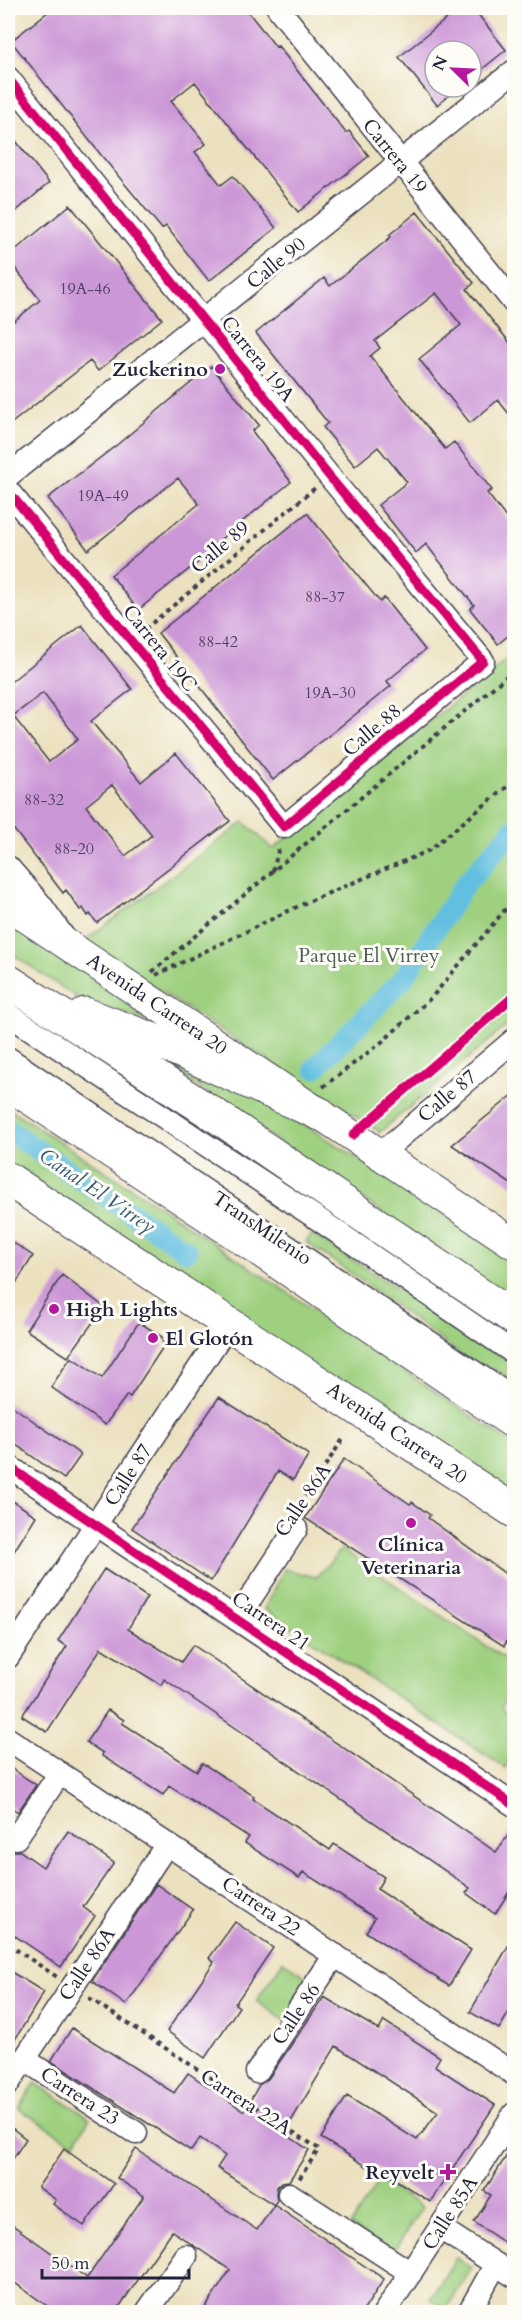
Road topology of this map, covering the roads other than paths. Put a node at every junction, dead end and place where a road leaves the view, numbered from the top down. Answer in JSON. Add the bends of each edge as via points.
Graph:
{"nodes":[{"id":1,"x":278,"y":8,"type":"edge"},
{"id":2,"x":514,"y":71,"type":"edge"},
{"id":3,"x":8,"y":78,"type":"edge"},
{"id":4,"x":400,"y":163,"type":"junction"},
{"id":5,"x":514,"y":303,"type":"edge"},
{"id":6,"x":204,"y":320,"type":"junction"},
{"id":7,"x":8,"y":476,"type":"edge"},
{"id":8,"x":8,"y":491,"type":"edge"},
{"id":9,"x":483,"y":661,"type":"joint"},
{"id":10,"x":284,"y":827,"type":"joint"},
{"id":11,"x":8,"y":867,"type":"edge"},
{"id":12,"x":8,"y":905,"type":"edge"},
{"id":13,"x":70,"y":947,"type":"junction"},
{"id":14,"x":13,"y":996,"type":"edge"},
{"id":15,"x":514,"y":1040,"type":"edge"},
{"id":16,"x":8,"y":1058,"type":"edge"},
{"id":17,"x":8,"y":1085,"type":"edge"},
{"id":18,"x":312,"y":1108,"type":"junction"},
{"id":19,"x":380,"y":1154,"type":"junction"},
{"id":20,"x":8,"y":1179,"type":"edge"},
{"id":21,"x":514,"y":1244,"type":"edge"},
{"id":22,"x":514,"y":1318,"type":"edge"},
{"id":23,"x":229,"y":1323,"type":"junction"},
{"id":24,"x":514,"y":1353,"type":"edge"},
{"id":25,"x":514,"y":1399,"type":"edge"},
{"id":26,"x":514,"y":1424,"type":"edge"},
{"id":27,"x":8,"y":1466,"type":"edge"},
{"id":28,"x":514,"y":1511,"type":"edge"},
{"id":29,"x":295,"y":1521,"type":"road end"},
{"id":30,"x":95,"y":1525,"type":"junction"},
{"id":31,"x":237,"y":1619,"type":"junction"},
{"id":32,"x":8,"y":1657,"type":"edge"},
{"id":33,"x":8,"y":1738,"type":"edge"},
{"id":34,"x":60,"y":1773,"type":"junction"},
{"id":35,"x":512,"y":1797,"type":"edge"},
{"id":36,"x":16,"y":1838,"type":"dead end"},
{"id":37,"x":167,"y":1844,"type":"junction"},
{"id":38,"x":335,"y":1955,"type":"junction"},
{"id":39,"x":24,"y":2060,"type":"junction"},
{"id":40,"x":257,"y":2072,"type":"dead end"},
{"id":41,"x":514,"y":2074,"type":"edge"},
{"id":42,"x":8,"y":2084,"type":"edge"},
{"id":43,"x":514,"y":2114,"type":"edge"},
{"id":44,"x":136,"y":2133,"type":"dead end"},
{"id":45,"x":289,"y":2194,"type":"road end"},
{"id":46,"x":440,"y":2228,"type":"junction"},
{"id":47,"x":186,"y":2256,"type":"dead end"},
{"id":48,"x":505,"y":2270,"type":"edge"},
{"id":49,"x":411,"y":2273,"type":"junction"},
{"id":50,"x":147,"y":2313,"type":"edge"},
{"id":51,"x":385,"y":2313,"type":"edge"},
{"id":52,"x":470,"y":2313,"type":"edge"}],
"edges":[{"from":1,"to":4,"type":"street","name":"Carrera 19"},
{"from":2,"to":4,"type":"street","name":"Calle 90"},
{"from":3,"to":6,"type":"street","name":"Carrera 19A"},
{"from":4,"to":5,"type":"street","name":"Carrera 19"},
{"from":4,"to":6,"type":"street","name":"Calle 90"},
{"from":6,"to":7,"type":"street","name":"Calle 90"},
{"from":6,"to":9,"type":"street","name":"Carrera 19A"},
{"from":8,"to":10,"type":"street","name":"Carrera 19C"},
{"from":9,"to":10,"type":"street","name":"Calle 88"},
{"from":11,"to":13,"type":"street"},
{"from":12,"to":13,"type":"main road","name":"Avenida Carrera 20"},
{"from":13,"to":18,"type":"main road","name":"Avenida Carrera 20"},
{"from":14,"to":18,"type":"highway","via":[[169,1046]]},
{"from":14,"to":22,"type":"highway","via":[[224,1120]]},
{"from":14,"to":24,"type":"street","name":"TransMilenio","via":[[318,1219]]},
{"from":15,"to":19,"type":"street","name":"Calle 87"},
{"from":16,"to":25,"type":"street","name":"TransMilenio"},
{"from":17,"to":26,"type":"main road"},
{"from":18,"to":19,"type":"main road","name":"Avenida Carrera 20"},
{"from":19,"to":21,"type":"main road","name":"Avenida Carrera 20"},
{"from":20,"to":23,"type":"highway","name":"Avenida Carrera 20"},
{"from":23,"to":28,"type":"highway","name":"Avenida Carrera 20"},
{"from":23,"to":30,"type":"street","name":"Calle 87"},
{"from":27,"to":30,"type":"street","name":"Carrera 21"},
{"from":29,"to":31,"type":"street","name":"Calle 86A"},
{"from":30,"to":31,"type":"street","name":"Carrera 21"},
{"from":30,"to":32,"type":"street","name":"Calle 87"},
{"from":31,"to":35,"type":"street","name":"Carrera 21"},
{"from":33,"to":34,"type":"street","name":"Carrera 22"},
{"from":34,"to":36,"type":"street"},
{"from":34,"to":37,"type":"street","name":"Carrera 22"},
{"from":37,"to":38,"type":"street","name":"Carrera 22"},
{"from":37,"to":39,"type":"street","name":"Calle 86A"},
{"from":38,"to":40,"type":"street","name":"Calle 86"},
{"from":38,"to":41,"type":"street","name":"Carrera 22"},
{"from":39,"to":42,"type":"street","name":"Calle 86A"},
{"from":39,"to":44,"type":"street","name":"Carrera 23"},
{"from":43,"to":46,"type":"street","name":"Calle 85A"},
{"from":45,"to":49,"type":"street"},
{"from":46,"to":48,"type":"street"},
{"from":46,"to":49,"type":"street","name":"Calle 85A"},
{"from":47,"to":50,"type":"street"},
{"from":48,"to":52,"type":"street","via":[[471,2307]]},
{"from":49,"to":51,"type":"street","name":"Calle 85A"}]}
